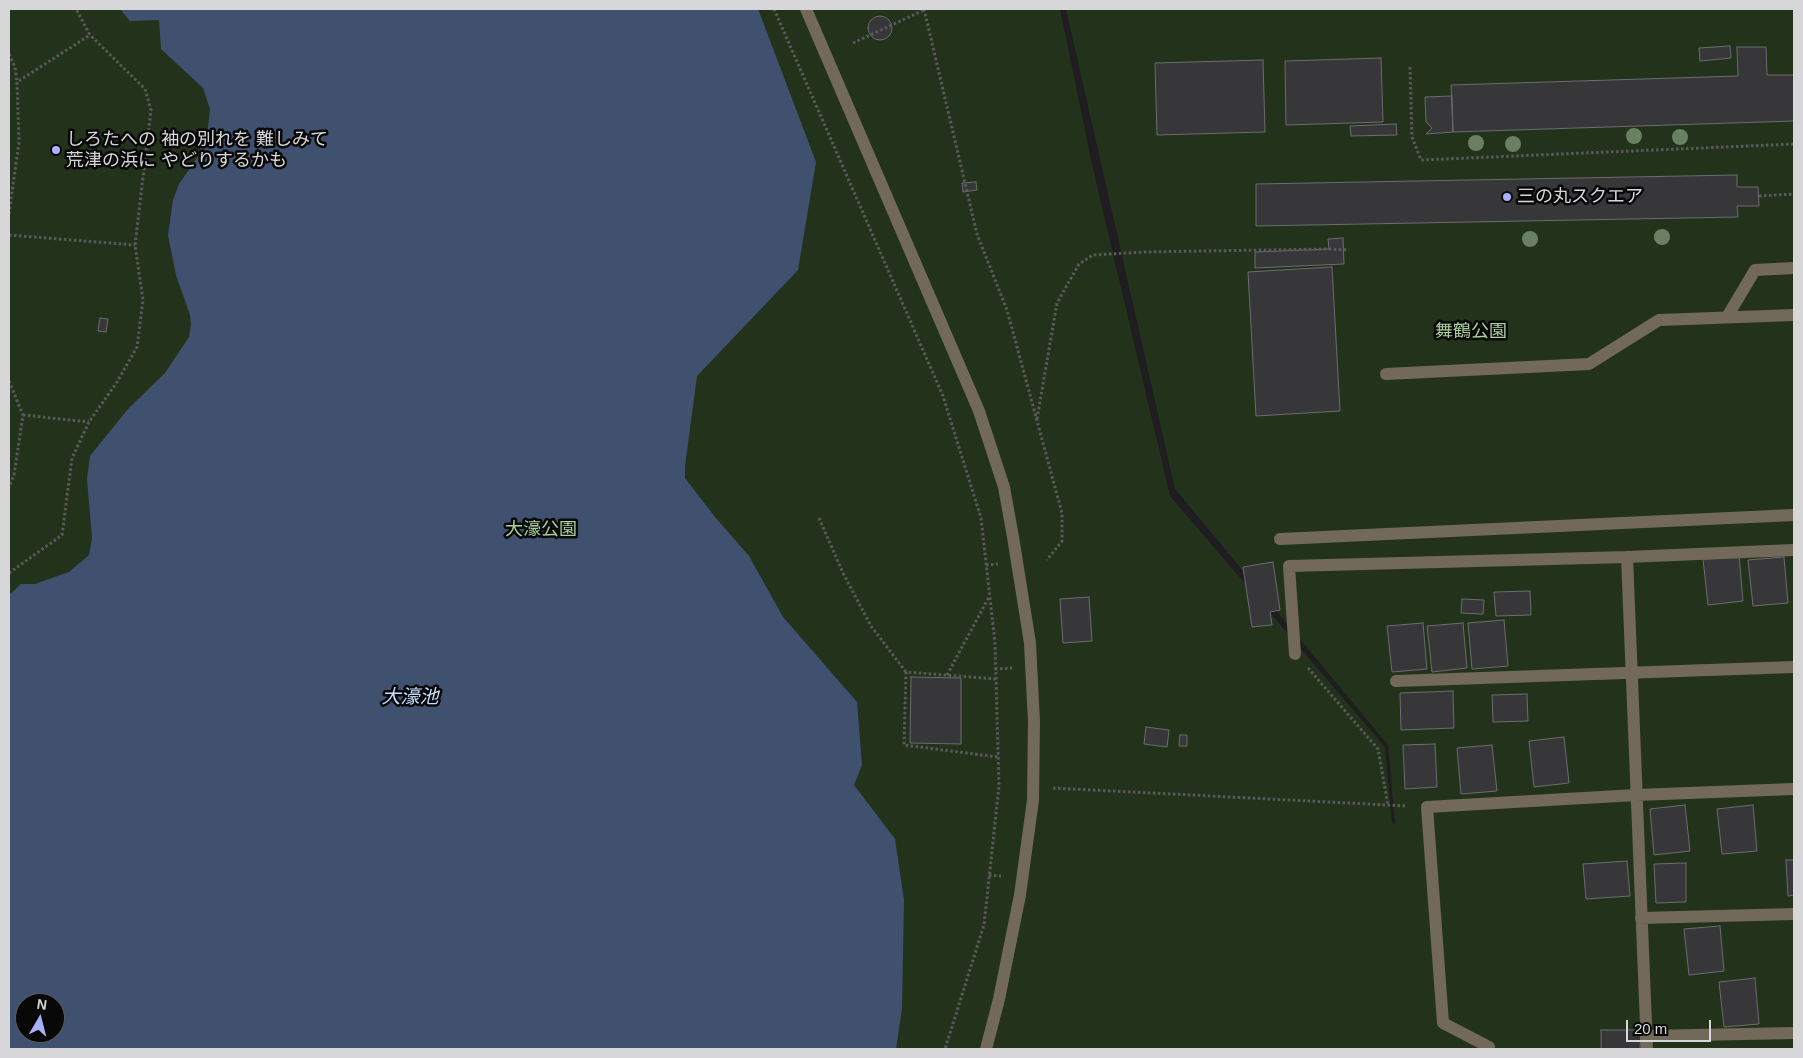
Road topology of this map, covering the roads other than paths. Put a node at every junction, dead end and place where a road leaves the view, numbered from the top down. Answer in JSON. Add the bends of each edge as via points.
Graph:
{"nodes":[{"id":1,"x":806,"y":9,"type":"edge"},
{"id":2,"x":1794,"y":268,"type":"edge"},
{"id":3,"x":1794,"y":315,"type":"edge"},
{"id":4,"x":1727,"y":317,"type":"junction"},
{"id":5,"x":1386,"y":374,"type":"dead end"},
{"id":6,"x":1794,"y":515,"type":"edge"},
{"id":7,"x":1280,"y":539,"type":"dead end"},
{"id":8,"x":1794,"y":550,"type":"edge"},
{"id":9,"x":1627,"y":557,"type":"junction"},
{"id":10,"x":1296,"y":654,"type":"road end"},
{"id":11,"x":1794,"y":667,"type":"edge"},
{"id":12,"x":1631,"y":674,"type":"junction"},
{"id":13,"x":1396,"y":681,"type":"dead end"},
{"id":14,"x":1794,"y":789,"type":"edge"},
{"id":15,"x":1636,"y":795,"type":"junction"},
{"id":16,"x":1794,"y":914,"type":"edge"},
{"id":17,"x":1641,"y":918,"type":"junction"},
{"id":18,"x":1794,"y":1033,"type":"edge"},
{"id":19,"x":1646,"y":1043,"type":"edge"},
{"id":20,"x":986,"y":1049,"type":"edge"},
{"id":21,"x":1489,"y":1049,"type":"edge"}],
"edges":[{"from":1,"to":20,"type":"street","via":[[979,411],[1004,488],[1013,537],[1030,643],[1033,800],[1020,896]]},
{"from":2,"to":4,"type":"street","via":[[1755,270]]},
{"from":3,"to":4,"type":"street"},
{"from":4,"to":5,"type":"street","via":[[1659,320],[1589,364]]},
{"from":6,"to":7,"type":"street"},
{"from":8,"to":9,"type":"street"},
{"from":9,"to":10,"type":"street","via":[[1289,566]]},
{"from":9,"to":12,"type":"street"},
{"from":11,"to":12,"type":"street"},
{"from":12,"to":13,"type":"street"},
{"from":12,"to":15,"type":"street"},
{"from":14,"to":15,"type":"street"},
{"from":15,"to":17,"type":"street"},
{"from":15,"to":21,"type":"street","via":[[1427,807],[1443,1023]]},
{"from":16,"to":17,"type":"street"},
{"from":17,"to":19,"type":"street"},
{"from":18,"to":19,"type":"street"}]}
